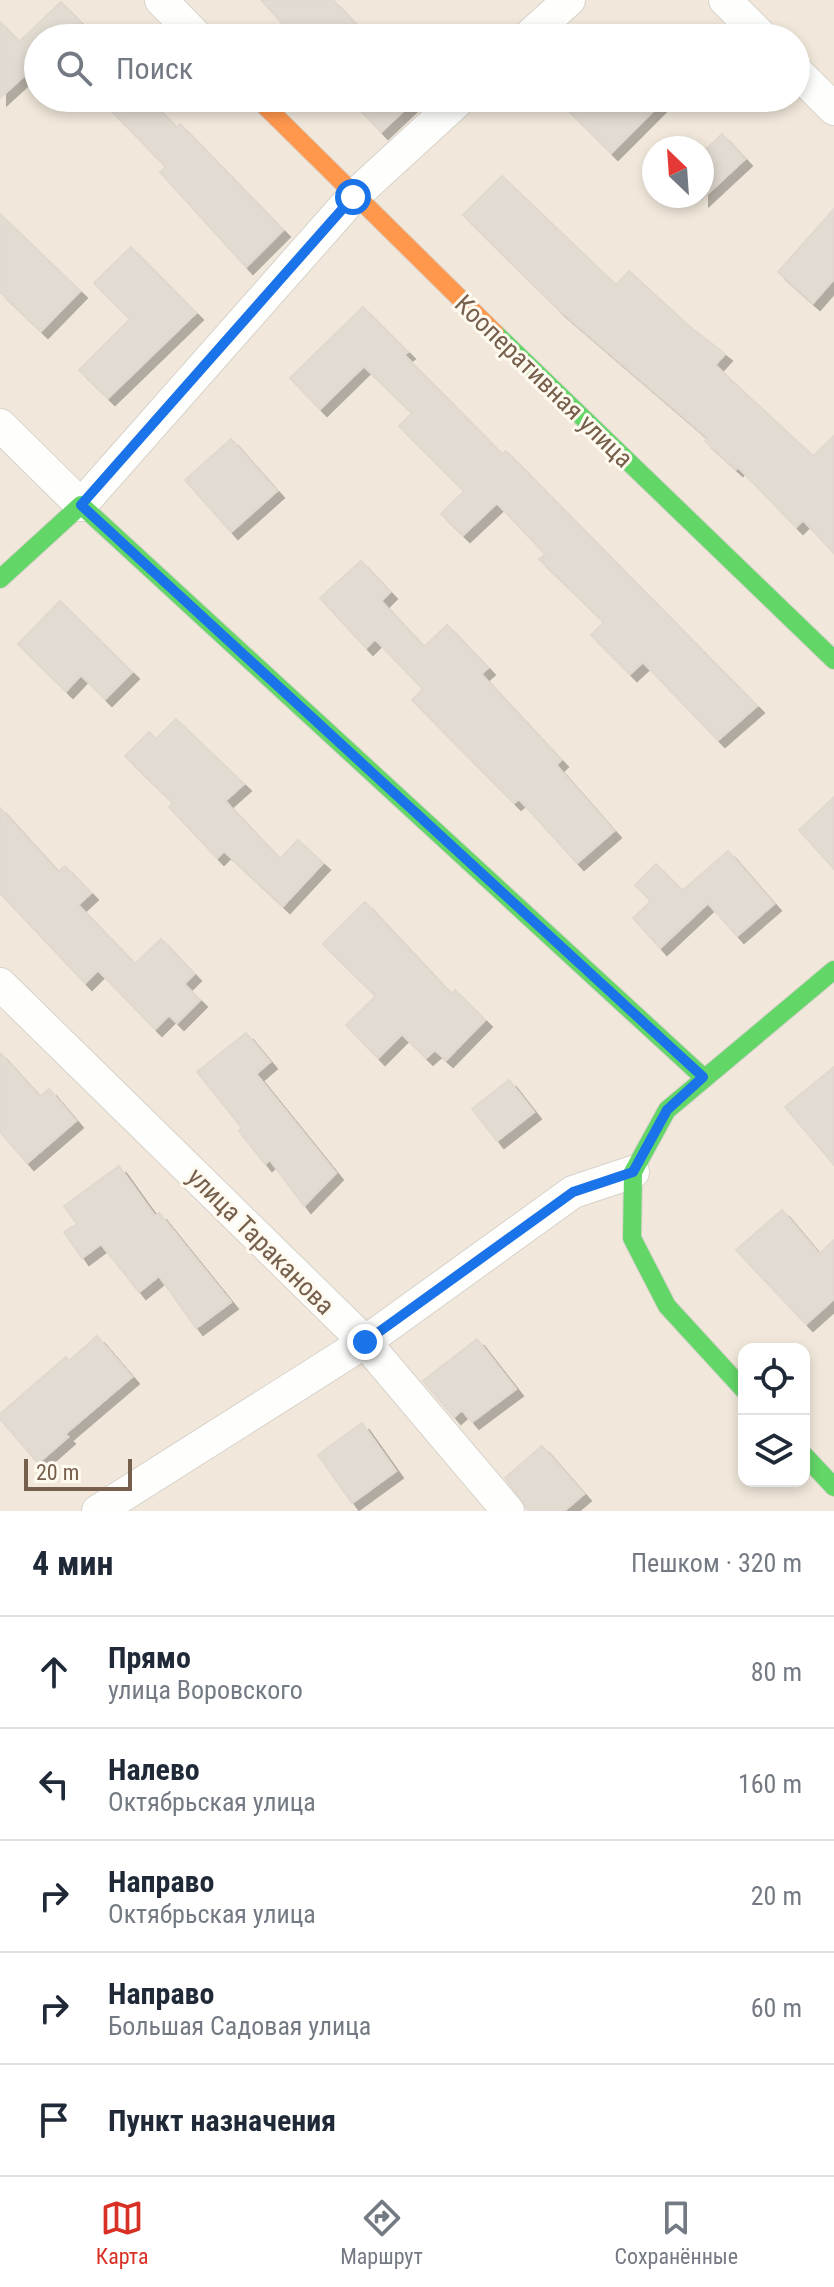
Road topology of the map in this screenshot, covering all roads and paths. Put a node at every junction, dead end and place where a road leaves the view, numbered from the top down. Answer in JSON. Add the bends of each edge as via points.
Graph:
{"nodes":[{"id":1,"x":161,"y":0,"type":"edge"},
{"id":2,"x":569,"y":0,"type":"edge"},
{"id":3,"x":725,"y":0,"type":"edge"},
{"id":4,"x":184,"y":24,"type":"edge"},
{"id":5,"x":542,"y":24,"type":"edge"},
{"id":6,"x":749,"y":24,"type":"edge"},
{"id":7,"x":810,"y":85,"type":"edge"},
{"id":8,"x":834,"y":109,"type":"edge"},
{"id":9,"x":271,"y":112,"type":"edge"},
{"id":10,"x":446,"y":112,"type":"edge"},
{"id":11,"x":353,"y":197,"type":"junction"},
{"id":12,"x":0,"y":425,"type":"edge"},
{"id":13,"x":81,"y":505,"type":"junction"},
{"id":14,"x":0,"y":579,"type":"edge"},
{"id":15,"x":834,"y":660,"type":"edge"},
{"id":16,"x":834,"y":970,"type":"edge"},
{"id":17,"x":0,"y":984,"type":"edge"},
{"id":18,"x":703,"y":1077,"type":"junction"},
{"id":19,"x":633,"y":1172,"type":"junction"},
{"id":20,"x":365,"y":1342,"type":"junction"},
{"id":21,"x":738,"y":1383,"type":"edge"},
{"id":22,"x":810,"y":1461,"type":"edge"},
{"id":23,"x":834,"y":1487,"type":"edge"},
{"id":24,"x":98,"y":1511,"type":"edge"},
{"id":25,"x":508,"y":1511,"type":"edge"}],
"edges":[{"from":1,"to":4,"type":"street"},
{"from":2,"to":5,"type":"street"},
{"from":3,"to":6,"type":"street"},
{"from":7,"to":8,"type":"street"},
{"from":9,"to":11,"type":"street","name":"Кооперативная улица"},
{"from":10,"to":11,"type":"street"},
{"from":11,"to":13,"type":"street"},
{"from":11,"to":15,"type":"street","name":"Кооперативная улица"},
{"from":12,"to":13,"type":"street"},
{"from":13,"to":14,"type":"street"},
{"from":13,"to":18,"type":"street"},
{"from":16,"to":18,"type":"street"},
{"from":17,"to":20,"type":"street","name":"улица Тараканова"},
{"from":18,"to":19,"type":"street","via":[[667,1110]]},
{"from":19,"to":20,"type":"street","via":[[573,1192]]},
{"from":19,"to":21,"type":"street","via":[[632,1238],[667,1306]]},
{"from":20,"to":24,"type":"street"},
{"from":20,"to":25,"type":"street","name":"улица Тараканова"},
{"from":22,"to":23,"type":"street"}]}
